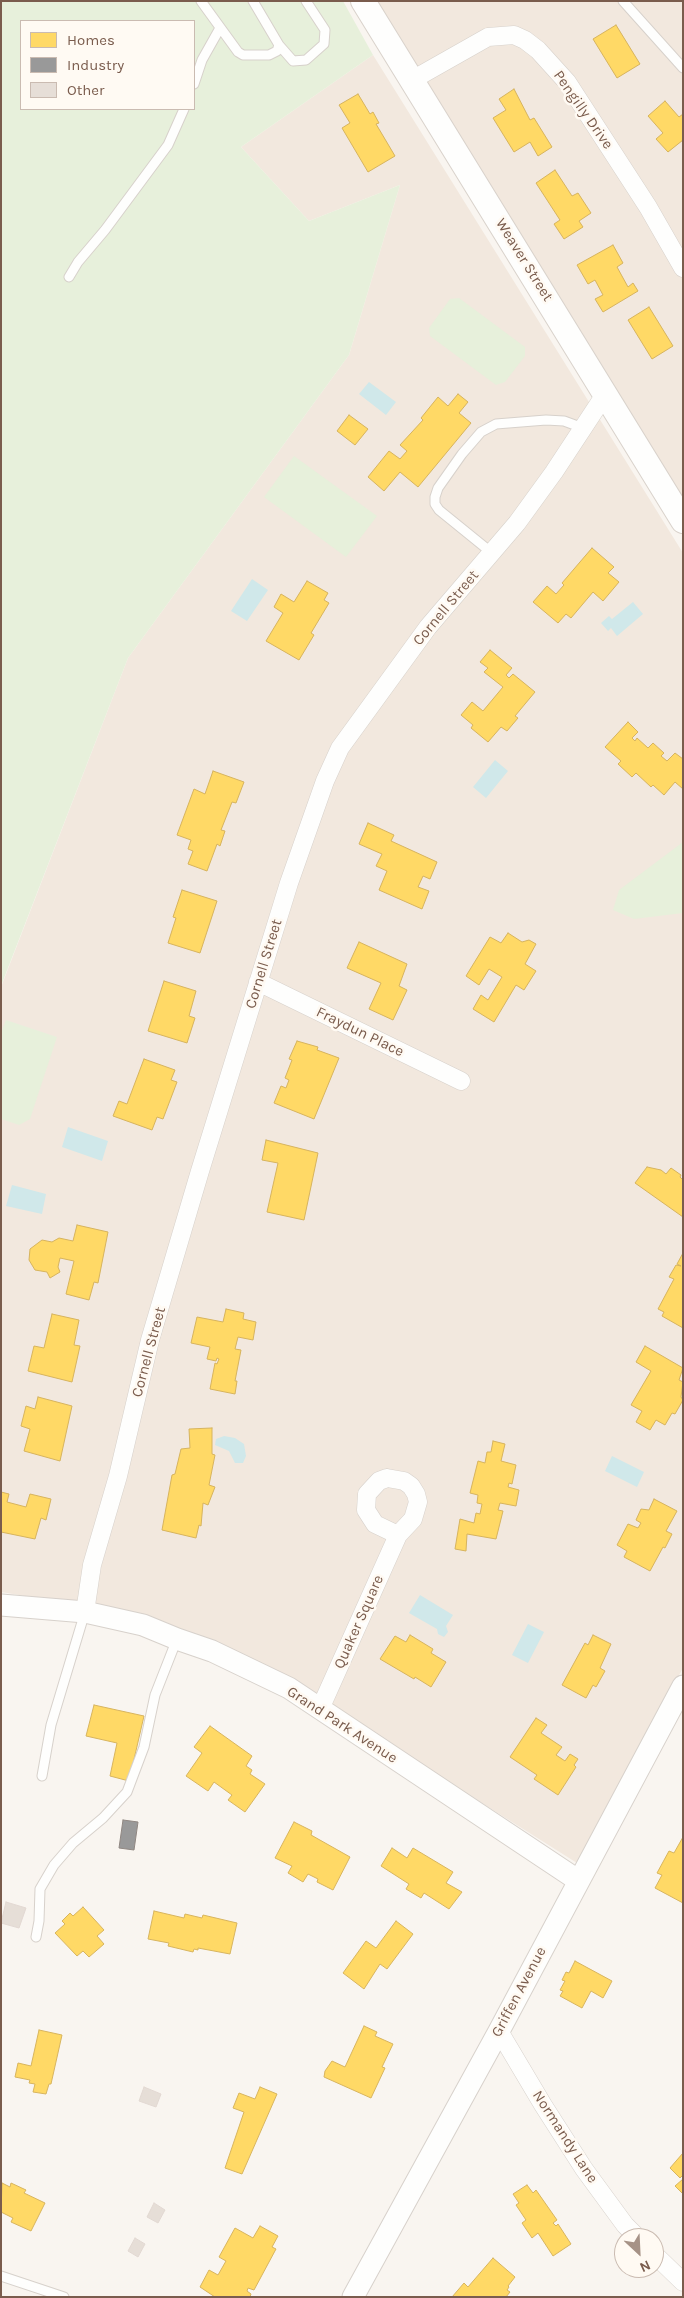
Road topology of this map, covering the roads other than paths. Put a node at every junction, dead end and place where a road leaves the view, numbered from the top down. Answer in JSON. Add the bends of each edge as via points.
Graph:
{"nodes":[{"id":1,"x":200,"y":1,"type":"edge"},
{"id":2,"x":254,"y":1,"type":"edge"},
{"id":3,"x":306,"y":1,"type":"edge"},
{"id":4,"x":363,"y":1,"type":"edge"},
{"id":5,"x":623,"y":1,"type":"edge"},
{"id":6,"x":220,"y":28,"type":"junction"},
{"id":7,"x":279,"y":45,"type":"junction"},
{"id":8,"x":683,"y":68,"type":"edge"},
{"id":9,"x":412,"y":80,"type":"junction"},
{"id":10,"x":195,"y":81,"type":"edge"},
{"id":11,"x":184,"y":110,"type":"edge"},
{"id":12,"x":683,"y":268,"type":"edge"},
{"id":13,"x":70,"y":277,"type":"dead end"},
{"id":14,"x":606,"y":392,"type":"junction"},
{"id":15,"x":583,"y":428,"type":"junction"},
{"id":16,"x":683,"y":521,"type":"edge"},
{"id":17,"x":492,"y":553,"type":"junction"},
{"id":18,"x":258,"y":982,"type":"junction"},
{"id":19,"x":461,"y":1081,"type":"dead end"},
{"id":20,"x":398,"y":1535,"type":"dead end"},
{"id":21,"x":1,"y":1605,"type":"edge"},
{"id":22,"x":85,"y":1612,"type":"junction"},
{"id":23,"x":177,"y":1639,"type":"junction"},
{"id":24,"x":683,"y":1686,"type":"edge"},
{"id":25,"x":320,"y":1709,"type":"junction"},
{"id":26,"x":42,"y":1776,"type":"dead end"},
{"id":27,"x":579,"y":1881,"type":"junction"},
{"id":28,"x":36,"y":1937,"type":"dead end"},
{"id":29,"x":499,"y":2031,"type":"junction"},
{"id":30,"x":628,"y":2228,"type":"edge"},
{"id":31,"x":664,"y":2264,"type":"edge"},
{"id":32,"x":1,"y":2276,"type":"edge"},
{"id":33,"x":683,"y":2282,"type":"edge"},
{"id":34,"x":64,"y":2297,"type":"edge"},
{"id":35,"x":353,"y":2297,"type":"edge"}],
"edges":[{"from":1,"to":6,"type":"lane"},
{"from":2,"to":7,"type":"lane"},
{"from":3,"to":7,"type":"lane","via":[[325,30],[324,44],[306,60],[293,61]]},
{"from":4,"to":9,"type":"main road","name":"Weaver Street"},
{"from":5,"to":8,"type":"lane"},
{"from":6,"to":7,"type":"lane","via":[[243,56],[268,55]]},
{"from":6,"to":10,"type":"lane","via":[[202,60]]},
{"from":9,"to":12,"type":"street","name":"Pengilly Drive","via":[[488,37],[514,35],[525,40],[567,82],[648,207]]},
{"from":9,"to":14,"type":"main road","name":"Weaver Street"},
{"from":11,"to":13,"type":"lane","via":[[168,145],[78,262]]},
{"from":14,"to":15,"type":"street","name":"Cornell Street"},
{"from":14,"to":16,"type":"main road","name":"Weaver Street"},
{"from":15,"to":17,"type":"street","name":"Cornell Street","via":[[549,480]]},
{"from":15,"to":17,"type":"lane","via":[[564,421],[546,420],[496,424],[481,432],[458,459],[438,488],[435,504]]},
{"from":17,"to":18,"type":"street","name":"Cornell Street","via":[[428,627],[340,748],[289,883]]},
{"from":18,"to":19,"type":"street","name":"Fraydun Place"},
{"from":18,"to":22,"type":"street","name":"Cornell Street","via":[[150,1340],[118,1476],[92,1565]]},
{"from":20,"to":25,"type":"street","name":"Quaker Square"},
{"from":21,"to":22,"type":"street","name":"Grand Park Avenue"},
{"from":22,"to":23,"type":"street","name":"Grand Park Avenue","via":[[143,1625]]},
{"from":22,"to":26,"type":"lane","via":[[51,1725]]},
{"from":23,"to":25,"type":"street","name":"Grand Park Avenue","via":[[212,1650],[289,1688]]},
{"from":23,"to":28,"type":"lane","via":[[155,1695],[144,1747],[127,1792],[54,1865],[40,1889]]},
{"from":24,"to":27,"type":"street","name":"Griffen Avenue"},
{"from":25,"to":27,"type":"street","name":"Grand Park Avenue"},
{"from":27,"to":29,"type":"street","name":"Griffen Avenue"},
{"from":29,"to":30,"type":"street","name":"Normandy Lane","via":[[584,2169]]},
{"from":29,"to":35,"type":"street","name":"Griffen Avenue"},
{"from":31,"to":33,"type":"street"},
{"from":32,"to":34,"type":"lane"}]}
